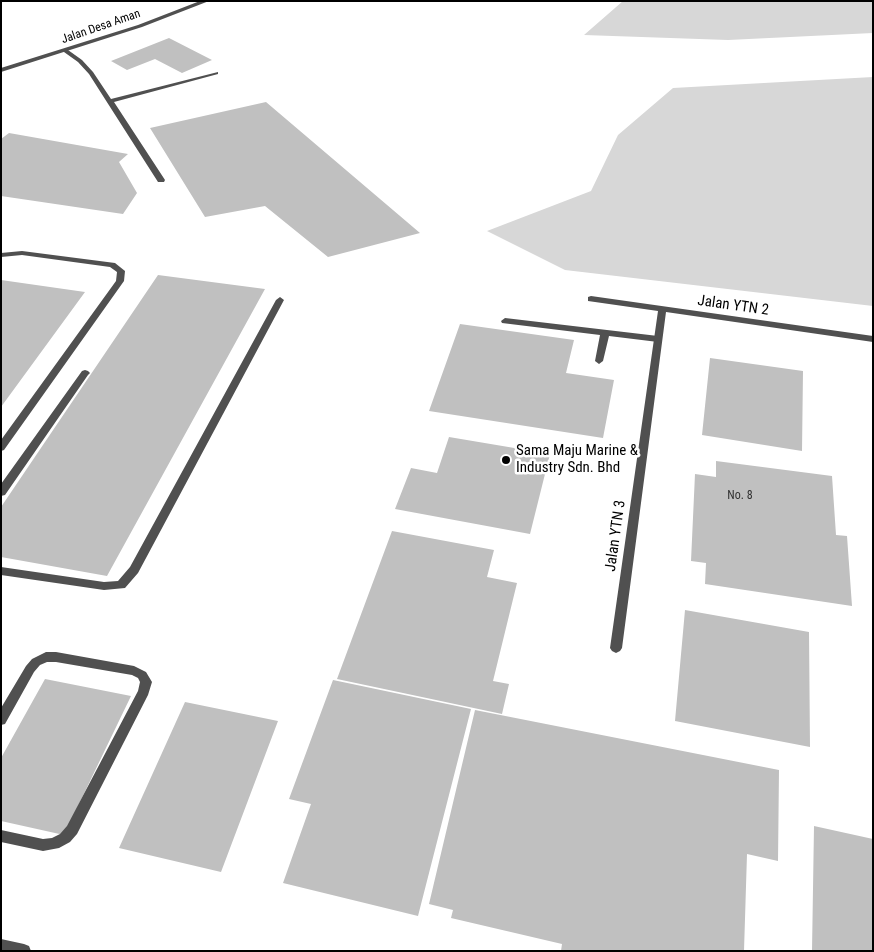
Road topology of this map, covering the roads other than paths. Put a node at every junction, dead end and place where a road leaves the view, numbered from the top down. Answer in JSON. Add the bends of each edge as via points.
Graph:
{"nodes":[{"id":1,"x":206,"y":1,"type":"edge"},
{"id":2,"x":66,"y":51,"type":"junction"},
{"id":3,"x":1,"y":70,"type":"edge"},
{"id":4,"x":216,"y":73,"type":"dead end"},
{"id":5,"x":111,"y":101,"type":"junction"},
{"id":6,"x":160,"y":180,"type":"dead end"},
{"id":7,"x":1,"y":255,"type":"edge"},
{"id":8,"x":590,"y":299,"type":"dead end"},
{"id":9,"x":280,"y":300,"type":"dead end"},
{"id":10,"x":662,"y":310,"type":"junction"},
{"id":11,"x":506,"y":322,"type":"dead end"},
{"id":12,"x":605,"y":333,"type":"junction"},
{"id":13,"x":658,"y":339,"type":"junction"},
{"id":14,"x":873,"y":339,"type":"edge"},
{"id":15,"x":599,"y":361,"type":"dead end"},
{"id":16,"x":85,"y":373,"type":"dead end"},
{"id":17,"x":1,"y":448,"type":"edge"},
{"id":18,"x":1,"y":492,"type":"edge"},
{"id":19,"x":1,"y":570,"type":"edge"},
{"id":20,"x":616,"y":648,"type":"dead end"},
{"id":21,"x":1,"y":720,"type":"edge"},
{"id":22,"x":1,"y":836,"type":"edge"},
{"id":23,"x":1,"y":946,"type":"edge"},
{"id":24,"x":24,"y":951,"type":"edge"}],
"edges":[{"from":1,"to":2,"type":"street","name":"Jalan Desa Aman"},
{"from":2,"to":3,"type":"street","name":"Jalan Desa Aman"},
{"from":2,"to":5,"type":"street","via":[[80,60]]},
{"from":4,"to":5,"type":"street"},
{"from":5,"to":6,"type":"street"},
{"from":7,"to":17,"type":"street","via":[[22,253],[112,265],[120,271],[120,281]]},
{"from":8,"to":10,"type":"street","name":"Jalan YTN 2"},
{"from":9,"to":19,"type":"street","via":[[134,570],[122,585],[104,586]]},
{"from":10,"to":13,"type":"street","name":"Jalan YTN 3"},
{"from":10,"to":14,"type":"street","name":"Jalan YTN 2"},
{"from":11,"to":12,"type":"street"},
{"from":12,"to":13,"type":"street"},
{"from":12,"to":15,"type":"street"},
{"from":13,"to":20,"type":"street","name":"Jalan YTN 3"},
{"from":16,"to":18,"type":"street"},
{"from":21,"to":22,"type":"street","via":[[30,669],[46,657],[134,671],[146,682],[135,709],[65,838],[54,844],[43,844]]},
{"from":23,"to":24,"type":"street"}]}
